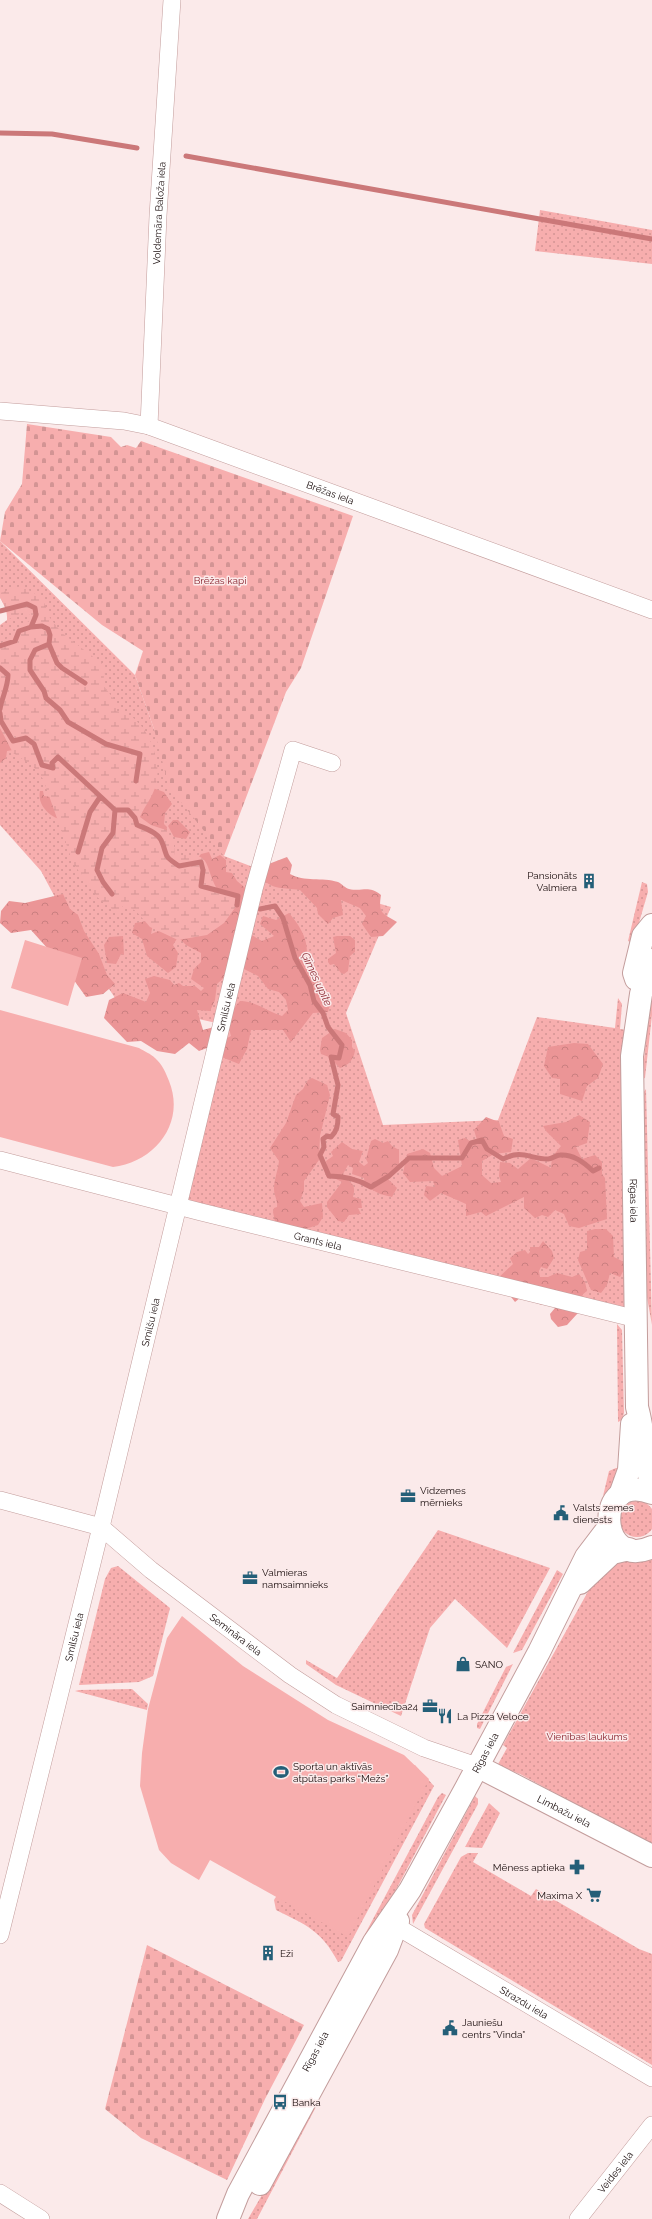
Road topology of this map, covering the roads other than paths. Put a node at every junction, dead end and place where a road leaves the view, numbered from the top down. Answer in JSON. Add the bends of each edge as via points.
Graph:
{"nodes":[{"id":1,"x":172,"y":0,"type":"edge"},
{"id":2,"x":0,"y":411,"type":"edge"},
{"id":3,"x":149,"y":426,"type":"junction"},
{"id":4,"x":652,"y":610,"type":"edge"},
{"id":5,"x":332,"y":763,"type":"dead end"},
{"id":6,"x":652,"y":925,"type":"edge"},
{"id":7,"x":652,"y":960,"type":"edge"},
{"id":8,"x":641,"y":994,"type":"junction"},
{"id":9,"x":0,"y":1160,"type":"edge"},
{"id":10,"x":178,"y":1206,"type":"junction"},
{"id":11,"x":637,"y":1318,"type":"junction"},
{"id":12,"x":637,"y":1407,"type":"junction"},
{"id":13,"x":652,"y":1486,"type":"edge"},
{"id":14,"x":652,"y":1493,"type":"edge"},
{"id":15,"x":620,"y":1495,"type":"junction"},
{"id":16,"x":0,"y":1500,"type":"edge"},
{"id":17,"x":101,"y":1527,"type":"junction"},
{"id":18,"x":608,"y":1528,"type":"junction"},
{"id":19,"x":652,"y":1547,"type":"edge"},
{"id":20,"x":628,"y":1549,"type":"junction"},
{"id":21,"x":569,"y":1593,"type":"junction"},
{"id":22,"x":477,"y":1766,"type":"junction"},
{"id":23,"x":652,"y":1856,"type":"edge"},
{"id":24,"x":410,"y":1890,"type":"junction"},
{"id":25,"x":396,"y":1926,"type":"junction"},
{"id":26,"x":0,"y":1935,"type":"edge"},
{"id":27,"x":652,"y":2078,"type":"edge"},
{"id":28,"x":652,"y":2125,"type":"edge"},
{"id":29,"x":0,"y":2193,"type":"edge"},
{"id":30,"x":41,"y":2219,"type":"edge"},
{"id":31,"x":228,"y":2219,"type":"edge"},
{"id":32,"x":239,"y":2219,"type":"edge"},
{"id":33,"x":578,"y":2219,"type":"edge"}],
"edges":[{"from":1,"to":3,"type":"street","name":"Voldemāra Baloža iela","via":[[158,216]]},
{"from":2,"to":3,"type":"street","name":"Brēžas iela","via":[[124,421]]},
{"from":3,"to":4,"type":"street","name":"Brēžas iela"},
{"from":5,"to":10,"type":"street","name":"Smilšu iela","via":[[293,750],[254,889]]},
{"from":6,"to":8,"type":"main road","name":"Rīgas iela","via":[[643,936],[634,973]]},
{"from":7,"to":8,"type":"main road","name":"Rīgas iela"},
{"from":8,"to":11,"type":"main road","name":"Rīgas iela","via":[[632,1056]]},
{"from":9,"to":10,"type":"street","name":"Grants iela"},
{"from":10,"to":11,"type":"street","name":"Grants iela"},
{"from":10,"to":17,"type":"street","name":"Smilšu iela"},
{"from":11,"to":12,"type":"main road","name":"Rīgas iela"},
{"from":12,"to":13,"type":"main road","name":"Rīgas iela","via":[[644,1430],[648,1474]]},
{"from":12,"to":15,"type":"main road","name":"Rīgas iela","via":[[630,1428],[629,1470]]},
{"from":14,"to":15,"type":"main road","via":[[643,1489],[631,1490]]},
{"from":15,"to":18,"type":"main road","name":"Rīgas iela","via":[[612,1504],[608,1515]]},
{"from":16,"to":17,"type":"street","name":"Semināra iela"},
{"from":17,"to":22,"type":"street","name":"Semināra iela","via":[[151,1570],[290,1674],[336,1705],[424,1748]]},
{"from":17,"to":26,"type":"street","name":"Smilšu iela"},
{"from":18,"to":20,"type":"main road","via":[[614,1539]]},
{"from":18,"to":21,"type":"main road","name":"Rīgas iela","via":[[586,1558]]},
{"from":19,"to":20,"type":"main road","name":"Rīgas iela","via":[[643,1550]]},
{"from":20,"to":21,"type":"main road","name":"Rīgas iela","via":[[612,1553]]},
{"from":21,"to":22,"type":"main road","name":"Rīgas iela"},
{"from":22,"to":23,"type":"main road","name":"Limbažu iela"},
{"from":22,"to":24,"type":"main road","name":"Rīgas iela"},
{"from":24,"to":25,"type":"main road","name":"Rīgas iela"},
{"from":24,"to":31,"type":"main road","name":"Rīgas iela","via":[[374,1942],[238,2194]]},
{"from":25,"to":27,"type":"street","name":"Strazdu iela"},
{"from":25,"to":32,"type":"main road","name":"Rīgas iela","via":[[387,1950]]},
{"from":28,"to":33,"type":"street","name":"Veides iela"},
{"from":29,"to":30,"type":"street"}]}
